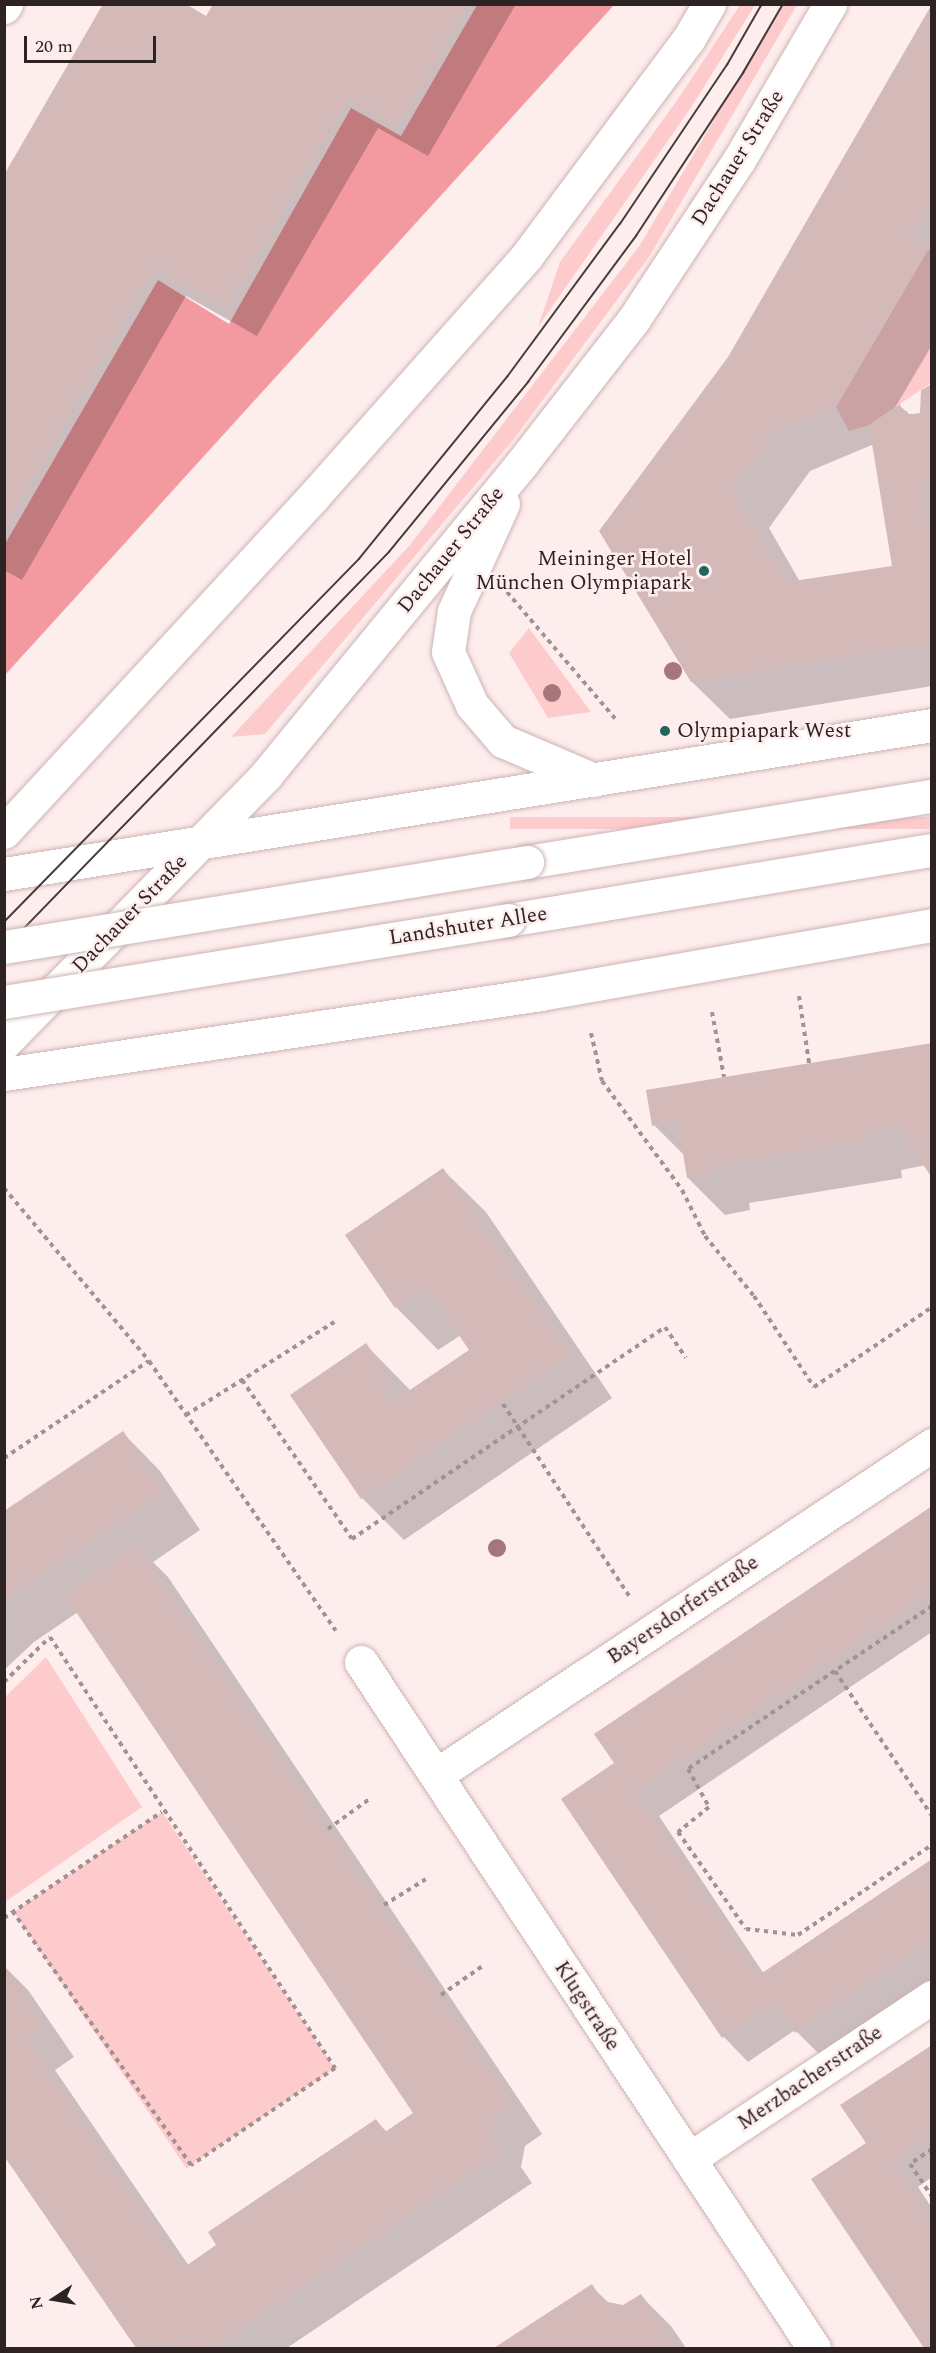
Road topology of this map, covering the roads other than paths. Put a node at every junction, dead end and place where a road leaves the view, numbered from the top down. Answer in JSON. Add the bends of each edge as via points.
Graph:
{"nodes":[{"id":1,"x":709,"y":4,"type":"edge"},
{"id":2,"x":830,"y":4,"type":"edge"},
{"id":3,"x":522,"y":463,"type":"junction"},
{"id":4,"x":932,"y":725,"type":"edge"},
{"id":5,"x":594,"y":780,"type":"junction"},
{"id":6,"x":932,"y":796,"type":"edge"},
{"id":7,"x":4,"y":832,"type":"edge"},
{"id":8,"x":200,"y":843,"type":"junction"},
{"id":9,"x":932,"y":850,"type":"edge"},
{"id":10,"x":4,"y":874,"type":"edge"},
{"id":11,"x":932,"y":925,"type":"edge"},
{"id":12,"x":4,"y":947,"type":"edge"},
{"id":13,"x":4,"y":1002,"type":"edge"},
{"id":14,"x":4,"y":1043,"type":"edge"},
{"id":15,"x":4,"y":1074,"type":"edge"},
{"id":16,"x":932,"y":1445,"type":"edge"},
{"id":17,"x":361,"y":1662,"type":"road end"},
{"id":18,"x":436,"y":1776,"type":"junction"},
{"id":19,"x":932,"y":1997,"type":"edge"},
{"id":20,"x":689,"y":2159,"type":"junction"},
{"id":21,"x":814,"y":2349,"type":"edge"}],
"edges":[{"from":1,"to":7,"type":"main road","via":[[688,40],[526,257],[313,497]]},
{"from":2,"to":3,"type":"main road","name":"Dachauer Straße","via":[[739,160],[639,311]]},
{"from":3,"to":5,"type":"main road","via":[[454,611],[448,652],[472,705],[503,741]]},
{"from":3,"to":8,"type":"main road","name":"Dachauer Straße","via":[[266,775]]},
{"from":4,"to":5,"type":"main road"},
{"from":5,"to":8,"type":"main road"},
{"from":6,"to":12,"type":"main road","bridge":true},
{"from":8,"to":10,"type":"main road"},
{"from":8,"to":14,"type":"main road","name":"Dachauer Straße"},
{"from":9,"to":13,"type":"main road","name":"Landshuter Allee","bridge":true},
{"from":11,"to":15,"type":"main road","via":[[541,994]]},
{"from":16,"to":18,"type":"main road","name":"Bayersdorferstraße"},
{"from":17,"to":18,"type":"main road","name":"Klugstraße"},
{"from":18,"to":20,"type":"main road","name":"Klugstraße"},
{"from":19,"to":20,"type":"main road","name":"Merzbacherstraße"},
{"from":20,"to":21,"type":"main road","name":"Klugstraße"}]}
